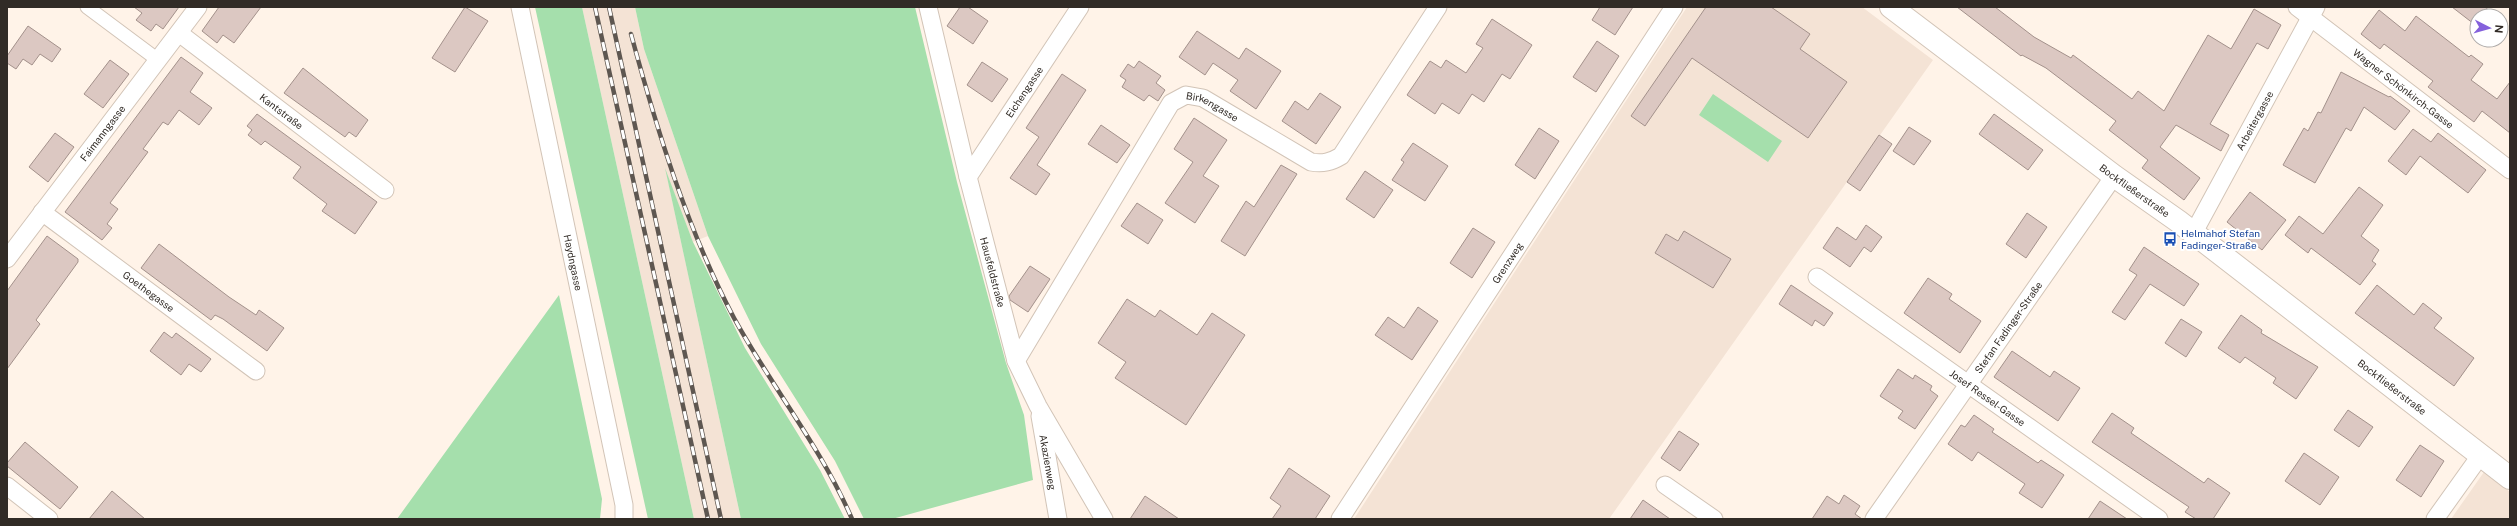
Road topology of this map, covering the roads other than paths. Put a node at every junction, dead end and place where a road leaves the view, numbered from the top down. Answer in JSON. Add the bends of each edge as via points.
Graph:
{"nodes":[{"id":1,"x":87,"y":7,"type":"edge"},
{"id":2,"x":198,"y":7,"type":"edge"},
{"id":3,"x":520,"y":7,"type":"edge"},
{"id":4,"x":928,"y":7,"type":"edge"},
{"id":5,"x":1080,"y":7,"type":"edge"},
{"id":6,"x":1438,"y":7,"type":"edge"},
{"id":7,"x":1674,"y":7,"type":"edge"},
{"id":8,"x":1891,"y":7,"type":"edge"},
{"id":9,"x":2308,"y":10,"type":"edge"},
{"id":10,"x":179,"y":33,"type":"junction"},
{"id":11,"x":158,"y":60,"type":"junction"},
{"id":12,"x":2510,"y":170,"type":"edge"},
{"id":13,"x":2114,"y":176,"type":"junction"},
{"id":14,"x":968,"y":177,"type":"junction"},
{"id":15,"x":385,"y":190,"type":"dead end"},
{"id":16,"x":42,"y":212,"type":"junction"},
{"id":17,"x":2193,"y":234,"type":"junction"},
{"id":18,"x":7,"y":259,"type":"edge"},
{"id":19,"x":1817,"y":277,"type":"dead end"},
{"id":20,"x":1016,"y":361,"type":"junction"},
{"id":21,"x":256,"y":371,"type":"dead end"},
{"id":22,"x":1969,"y":384,"type":"junction"},
{"id":23,"x":1038,"y":406,"type":"junction"},
{"id":24,"x":2480,"y":456,"type":"junction"},
{"id":25,"x":2510,"y":478,"type":"edge"},
{"id":26,"x":1665,"y":485,"type":"dead end"},
{"id":27,"x":7,"y":486,"type":"edge"},
{"id":28,"x":49,"y":519,"type":"edge"},
{"id":29,"x":624,"y":519,"type":"edge"},
{"id":30,"x":1058,"y":519,"type":"edge"},
{"id":31,"x":1104,"y":519,"type":"edge"},
{"id":32,"x":1340,"y":519,"type":"edge"},
{"id":33,"x":1714,"y":519,"type":"edge"},
{"id":34,"x":1874,"y":519,"type":"edge"},
{"id":35,"x":2159,"y":519,"type":"edge"},
{"id":36,"x":2435,"y":519,"type":"edge"}],
"edges":[{"from":1,"to":11,"type":"street"},
{"from":2,"to":10,"type":"street","name":"Faimanngasse"},
{"from":3,"to":29,"type":"street","name":"Haydngasse","via":[[624,505]]},
{"from":4,"to":14,"type":"street","name":"Hausfeldstraße"},
{"from":5,"to":14,"type":"street","name":"Eichengasse"},
{"from":6,"to":20,"type":"street","name":"Birkengasse","via":[[1341,156],[1334,160],[1311,162],[1203,98],[1186,95],[1171,103]]},
{"from":7,"to":32,"type":"street","name":"Grenzweg"},
{"from":8,"to":13,"type":"main road","name":"Bockfließerstraße"},
{"from":9,"to":12,"type":"street","name":"Wagner Schönkirch-Gasse"},
{"from":9,"to":17,"type":"street","name":"Arbeitergasse"},
{"from":10,"to":11,"type":"street","name":"Faimanngasse"},
{"from":10,"to":15,"type":"street","name":"Kantstraße"},
{"from":11,"to":16,"type":"street","name":"Faimanngasse"},
{"from":13,"to":17,"type":"main road","name":"Bockfließerstraße"},
{"from":13,"to":22,"type":"street","name":"Stefan Fadinger-Straße"},
{"from":14,"to":20,"type":"street","name":"Hausfeldstraße"},
{"from":16,"to":18,"type":"street","name":"Faimanngasse"},
{"from":16,"to":21,"type":"street","name":"Goethegasse"},
{"from":17,"to":24,"type":"main road","name":"Bockfließerstraße"},
{"from":19,"to":22,"type":"street","name":"Josef Ressel-Gasse"},
{"from":20,"to":23,"type":"street","name":"Hausfeldstraße"},
{"from":22,"to":34,"type":"street","name":"Stefan Fadinger-Straße"},
{"from":22,"to":35,"type":"street","name":"Josef Ressel-Gasse"},
{"from":23,"to":30,"type":"street","name":"Akazienweg"},
{"from":23,"to":31,"type":"street","name":"Hausfeldstraße"},
{"from":24,"to":25,"type":"main road","name":"Bockfließerstraße"},
{"from":24,"to":36,"type":"street"},
{"from":26,"to":33,"type":"street"},
{"from":27,"to":28,"type":"street"}]}
